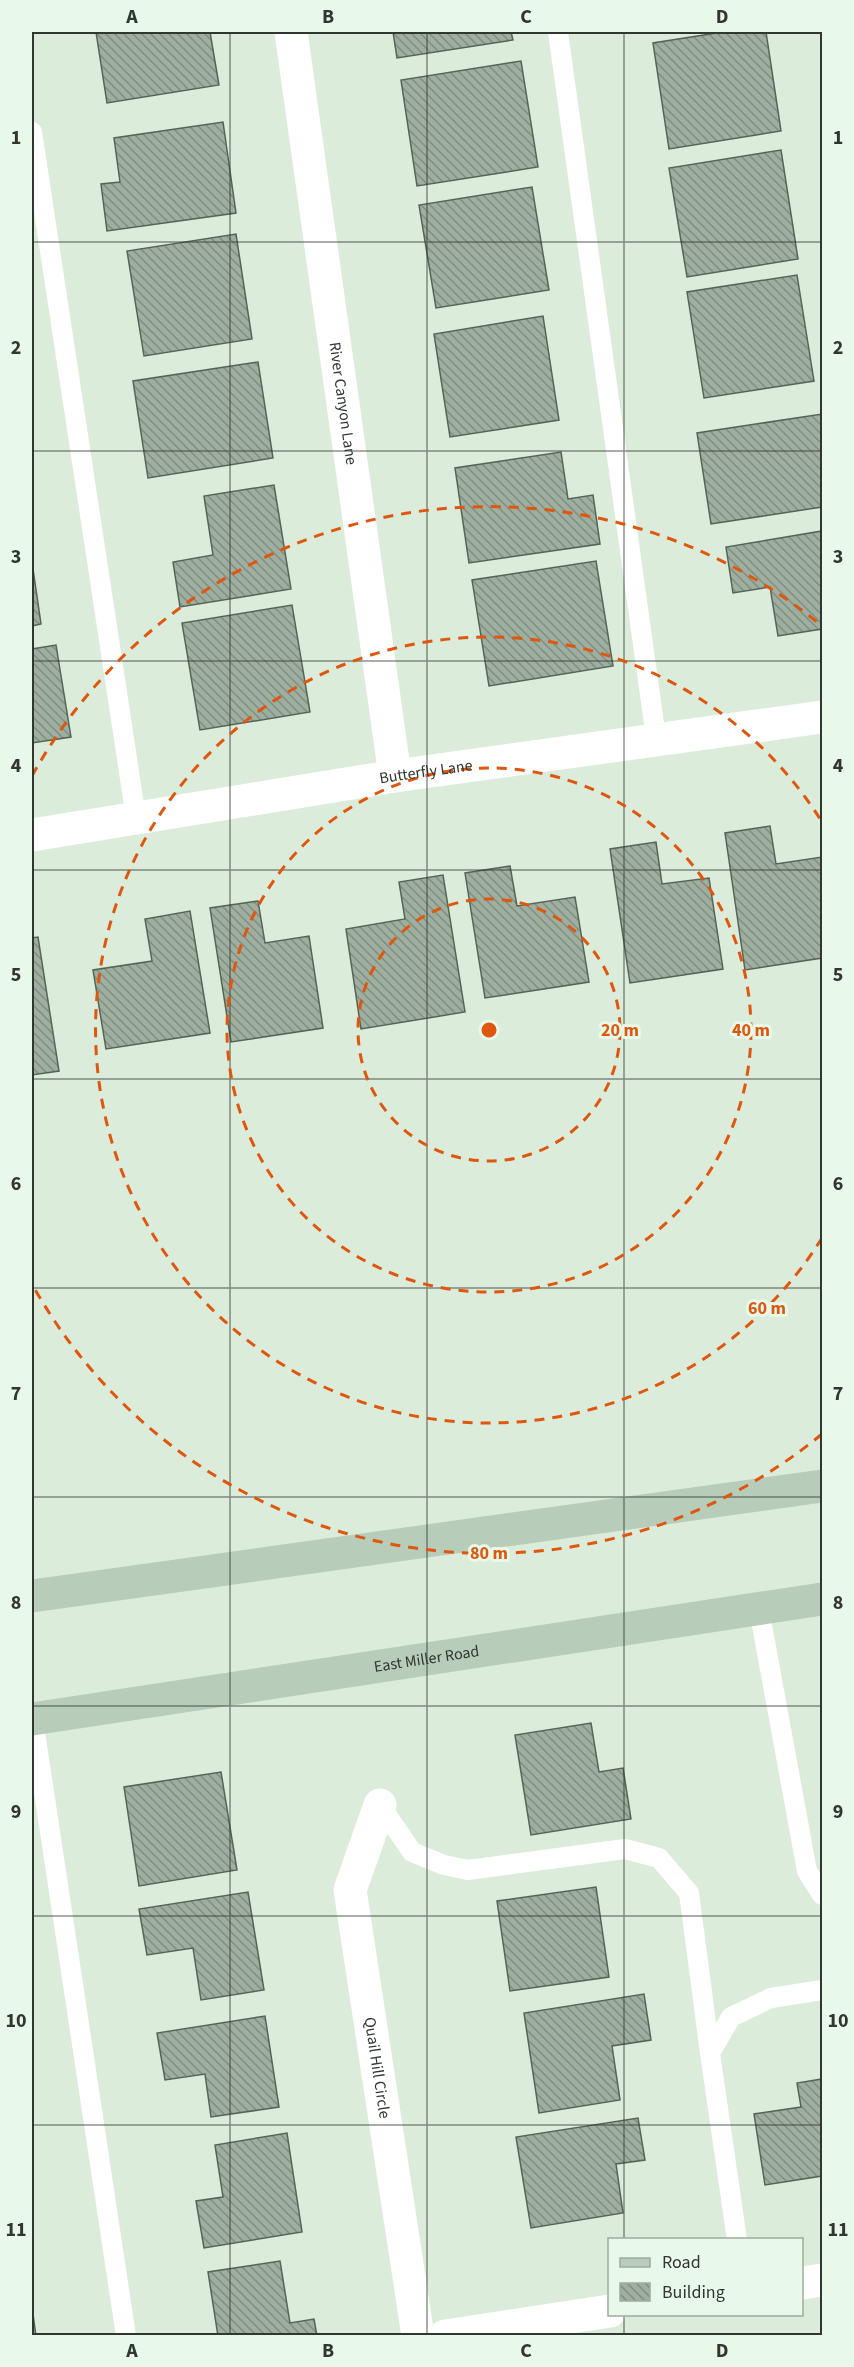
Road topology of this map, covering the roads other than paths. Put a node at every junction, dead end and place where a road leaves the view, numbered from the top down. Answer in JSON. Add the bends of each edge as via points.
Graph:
{"nodes":[{"id":1,"x":291,"y":32,"type":"edge"},
{"id":2,"x":558,"y":32,"type":"edge"},
{"id":3,"x":32,"y":132,"type":"edge"},
{"id":4,"x":822,"y":717,"type":"edge"},
{"id":5,"x":656,"y":738,"type":"junction"},
{"id":6,"x":395,"y":776,"type":"junction"},
{"id":7,"x":136,"y":818,"type":"junction"},
{"id":8,"x":32,"y":835,"type":"edge"},
{"id":9,"x":822,"y":1486,"type":"edge"},
{"id":10,"x":32,"y":1596,"type":"edge"},
{"id":11,"x":822,"y":1599,"type":"edge"},
{"id":12,"x":759,"y":1609,"type":"junction"},
{"id":13,"x":32,"y":1719,"type":"edge"},
{"id":14,"x":380,"y":1805,"type":"joint"},
{"id":15,"x":822,"y":1894,"type":"edge"},
{"id":16,"x":822,"y":1990,"type":"edge"},
{"id":17,"x":710,"y":2053,"type":"junction"},
{"id":18,"x":737,"y":2238,"type":"edge"},
{"id":19,"x":822,"y":2280,"type":"edge"},
{"id":20,"x":803,"y":2283,"type":"edge"},
{"id":21,"x":608,"y":2311,"type":"edge"},
{"id":22,"x":126,"y":2336,"type":"edge"},
{"id":23,"x":418,"y":2336,"type":"edge"},
{"id":24,"x":445,"y":2336,"type":"edge"}],
"edges":[{"from":1,"to":6,"type":"street","name":"River Canyon Lane"},
{"from":2,"to":5,"type":"lane"},
{"from":3,"to":7,"type":"lane"},
{"from":4,"to":5,"type":"street","name":"Butterfly Lane"},
{"from":5,"to":6,"type":"street","name":"Butterfly Lane"},
{"from":6,"to":7,"type":"street","name":"Butterfly Lane"},
{"from":7,"to":8,"type":"street","name":"Butterfly Lane"},
{"from":9,"to":10,"type":"main road"},
{"from":11,"to":12,"type":"main road","name":"East Miller Road"},
{"from":12,"to":13,"type":"main road","name":"East Miller Road"},
{"from":12,"to":15,"type":"lane","via":[[807,1871]]},
{"from":13,"to":22,"type":"lane"},
{"from":14,"to":17,"type":"lane","via":[[412,1852],[468,1869],[625,1849],[659,1858],[689,1893]]},
{"from":14,"to":23,"type":"street","name":"Quail Hill Circle","via":[[350,1890]]},
{"from":16,"to":17,"type":"lane","via":[[771,1998],[731,2017]]},
{"from":17,"to":18,"type":"lane"},
{"from":19,"to":20,"type":"street"},
{"from":21,"to":24,"type":"street"}]}
